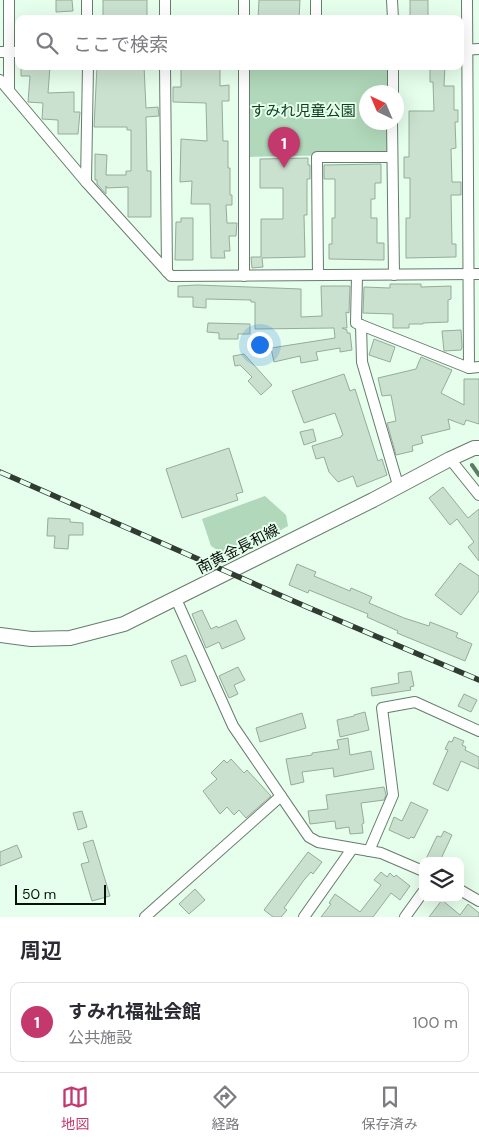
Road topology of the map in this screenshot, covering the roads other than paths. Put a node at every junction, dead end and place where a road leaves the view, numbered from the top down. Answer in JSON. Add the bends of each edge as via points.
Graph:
{"nodes":[{"id":1,"x":9,"y":0,"type":"edge"},
{"id":2,"x":87,"y":0,"type":"edge"},
{"id":3,"x":165,"y":0,"type":"edge"},
{"id":4,"x":244,"y":0,"type":"edge"},
{"id":5,"x":316,"y":0,"type":"edge"},
{"id":6,"x":392,"y":0,"type":"edge"},
{"id":7,"x":467,"y":0,"type":"edge"},
{"id":8,"x":87,"y":15,"type":"edge"},
{"id":9,"x":165,"y":15,"type":"edge"},
{"id":10,"x":244,"y":15,"type":"edge"},
{"id":11,"x":316,"y":15,"type":"edge"},
{"id":12,"x":393,"y":15,"type":"edge"},
{"id":13,"x":464,"y":38,"type":"edge"},
{"id":14,"x":464,"y":50,"type":"edge"},
{"id":15,"x":479,"y":50,"type":"edge"},
{"id":16,"x":9,"y":52,"type":"edge"},
{"id":17,"x":88,"y":70,"type":"edge"},
{"id":18,"x":165,"y":70,"type":"edge"},
{"id":19,"x":244,"y":70,"type":"edge"},
{"id":20,"x":393,"y":70,"type":"edge"},
{"id":21,"x":464,"y":70,"type":"edge"},
{"id":22,"x":0,"y":80,"type":"edge"},
{"id":23,"x":393,"y":85,"type":"edge"},
{"id":24,"x":9,"y":90,"type":"junction"},
{"id":25,"x":392,"y":130,"type":"edge"},
{"id":26,"x":392,"y":157,"type":"junction"},
{"id":27,"x":86,"y":182,"type":"junction"},
{"id":28,"x":167,"y":272,"type":"junction"},
{"id":29,"x":474,"y":274,"type":"edge"},
{"id":30,"x":318,"y":275,"type":"junction"},
{"id":31,"x":357,"y":275,"type":"junction"},
{"id":32,"x":394,"y":275,"type":"junction"},
{"id":33,"x":244,"y":276,"type":"junction"},
{"id":34,"x":361,"y":325,"type":"junction"},
{"id":35,"x":474,"y":367,"type":"edge"},
{"id":36,"x":479,"y":448,"type":"edge"},
{"id":37,"x":450,"y":459,"type":"junction"},
{"id":38,"x":398,"y":485,"type":"junction"},
{"id":39,"x":479,"y":495,"type":"edge"},
{"id":40,"x":176,"y":599,"type":"junction"},
{"id":41,"x":0,"y":635,"type":"edge"},
{"id":42,"x":479,"y":730,"type":"edge"},
{"id":43,"x":281,"y":796,"type":"junction"},
{"id":44,"x":352,"y":850,"type":"junction"},
{"id":45,"x":369,"y":851,"type":"junction"},
{"id":46,"x":419,"y":869,"type":"edge"},
{"id":47,"x":464,"y":892,"type":"edge"},
{"id":48,"x":419,"y":897,"type":"edge"},
{"id":49,"x":479,"y":900,"type":"edge"},
{"id":50,"x":145,"y":917,"type":"edge"},
{"id":51,"x":304,"y":917,"type":"edge"},
{"id":52,"x":404,"y":917,"type":"edge"}],
"edges":[{"from":1,"to":16,"type":"street"},
{"from":2,"to":8,"type":"street"},
{"from":3,"to":9,"type":"street"},
{"from":4,"to":10,"type":"street"},
{"from":5,"to":11,"type":"street"},
{"from":6,"to":12,"type":"street"},
{"from":7,"to":13,"type":"street"},
{"from":14,"to":15,"type":"street"},
{"from":16,"to":24,"type":"street"},
{"from":17,"to":27,"type":"street"},
{"from":18,"to":28,"type":"street"},
{"from":19,"to":33,"type":"street"},
{"from":20,"to":23,"type":"street"},
{"from":21,"to":29,"type":"street"},
{"from":22,"to":24,"type":"street"},
{"from":24,"to":27,"type":"street"},
{"from":25,"to":26,"type":"street"},
{"from":26,"to":30,"type":"street","via":[[317,157]]},
{"from":26,"to":32,"type":"street"},
{"from":27,"to":28,"type":"street"},
{"from":28,"to":33,"type":"street","via":[[171,276]]},
{"from":29,"to":32,"type":"street"},
{"from":29,"to":35,"type":"street"},
{"from":30,"to":31,"type":"street"},
{"from":30,"to":33,"type":"street"},
{"from":31,"to":32,"type":"street"},
{"from":31,"to":34,"type":"street","via":[[356,323]]},
{"from":34,"to":35,"type":"street"},
{"from":34,"to":38,"type":"street","via":[[362,362]]},
{"from":36,"to":37,"type":"main road","name":"南黄金長和線"},
{"from":37,"to":38,"type":"main road","name":"南黄金長和線"},
{"from":37,"to":39,"type":"street"},
{"from":38,"to":40,"type":"main road","name":"南黄金長和線"},
{"from":40,"to":41,"type":"main road","name":"南黄金長和線","via":[[124,624],[70,638],[31,639]]},
{"from":40,"to":43,"type":"street","via":[[233,726]]},
{"from":42,"to":45,"type":"street","via":[[414,702],[382,708],[393,795]]},
{"from":43,"to":44,"type":"street","via":[[309,837]]},
{"from":43,"to":50,"type":"street"},
{"from":44,"to":45,"type":"street"},
{"from":44,"to":51,"type":"street"},
{"from":45,"to":46,"type":"street"},
{"from":47,"to":49,"type":"street"},
{"from":48,"to":52,"type":"street"}]}
